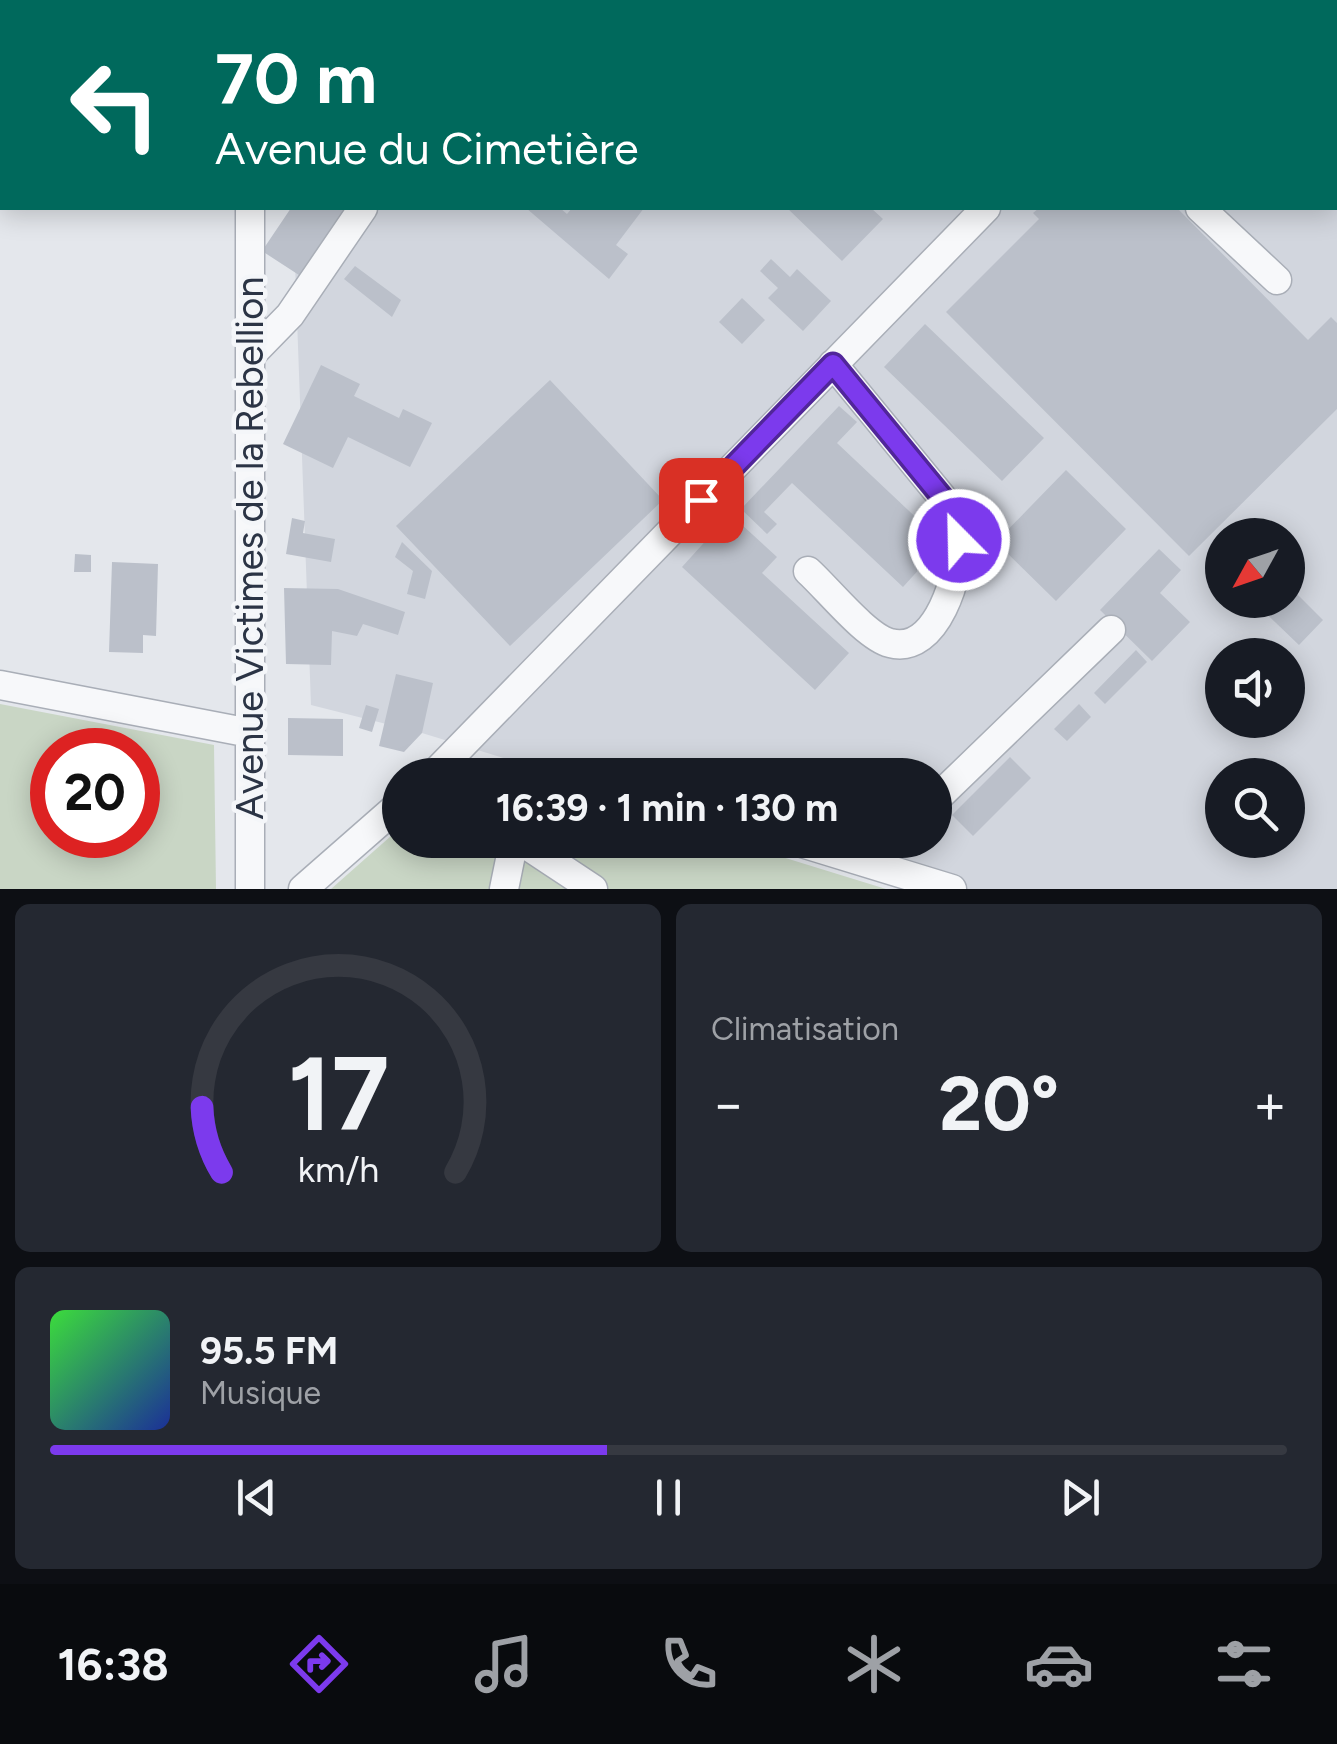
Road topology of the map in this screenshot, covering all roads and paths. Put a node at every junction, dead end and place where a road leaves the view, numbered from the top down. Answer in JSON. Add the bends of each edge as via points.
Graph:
{"nodes":[{"id":1,"x":250,"y":210,"type":"edge"},
{"id":2,"x":363,"y":210,"type":"edge"},
{"id":3,"x":984,"y":210,"type":"edge"},
{"id":4,"x":1202,"y":210,"type":"edge"},
{"id":5,"x":1277,"y":280,"type":"dead end"},
{"id":6,"x":250,"y":356,"type":"junction"},
{"id":7,"x":833,"y":364,"type":"junction"},
{"id":8,"x":808,"y":570,"type":"dead end"},
{"id":9,"x":1110,"y":630,"type":"dead end"},
{"id":10,"x":0,"y":685,"type":"edge"},
{"id":11,"x":250,"y":734,"type":"junction"},
{"id":12,"x":452,"y":758,"type":"edge"},
{"id":13,"x":952,"y":783,"type":"edge"},
{"id":14,"x":382,"y":820,"type":"edge"},
{"id":15,"x":512,"y":858,"type":"edge"},
{"id":16,"x":544,"y":858,"type":"edge"},
{"id":17,"x":853,"y":858,"type":"edge"},
{"id":18,"x":875,"y":858,"type":"edge"},
{"id":19,"x":870,"y":863,"type":"junction"},
{"id":20,"x":250,"y":889,"type":"edge"},
{"id":21,"x":303,"y":889,"type":"edge"},
{"id":22,"x":504,"y":889,"type":"edge"},
{"id":23,"x":593,"y":889,"type":"edge"},
{"id":24,"x":952,"y":889,"type":"edge"}],
"edges":[{"from":1,"to":6,"type":"street","name":"Avenue Victimes de la Rebellion"},
{"from":2,"to":6,"type":"street","via":[[290,315]]},
{"from":3,"to":7,"type":"street"},
{"from":4,"to":5,"type":"street"},
{"from":6,"to":11,"type":"street","name":"Avenue Victimes de la Rebellion"},
{"from":7,"to":8,"type":"street","via":[[946,502],[959,540],[955,583],[924,633],[894,644],[878,638]]},
{"from":7,"to":12,"type":"street"},
{"from":9,"to":13,"type":"street"},
{"from":10,"to":11,"type":"street"},
{"from":11,"to":20,"type":"street","name":"Avenue Victimes de la Rebellion"},
{"from":14,"to":21,"type":"street"},
{"from":15,"to":22,"type":"street"},
{"from":16,"to":23,"type":"street"},
{"from":17,"to":19,"type":"street"},
{"from":18,"to":19,"type":"street"},
{"from":19,"to":24,"type":"street"}]}
